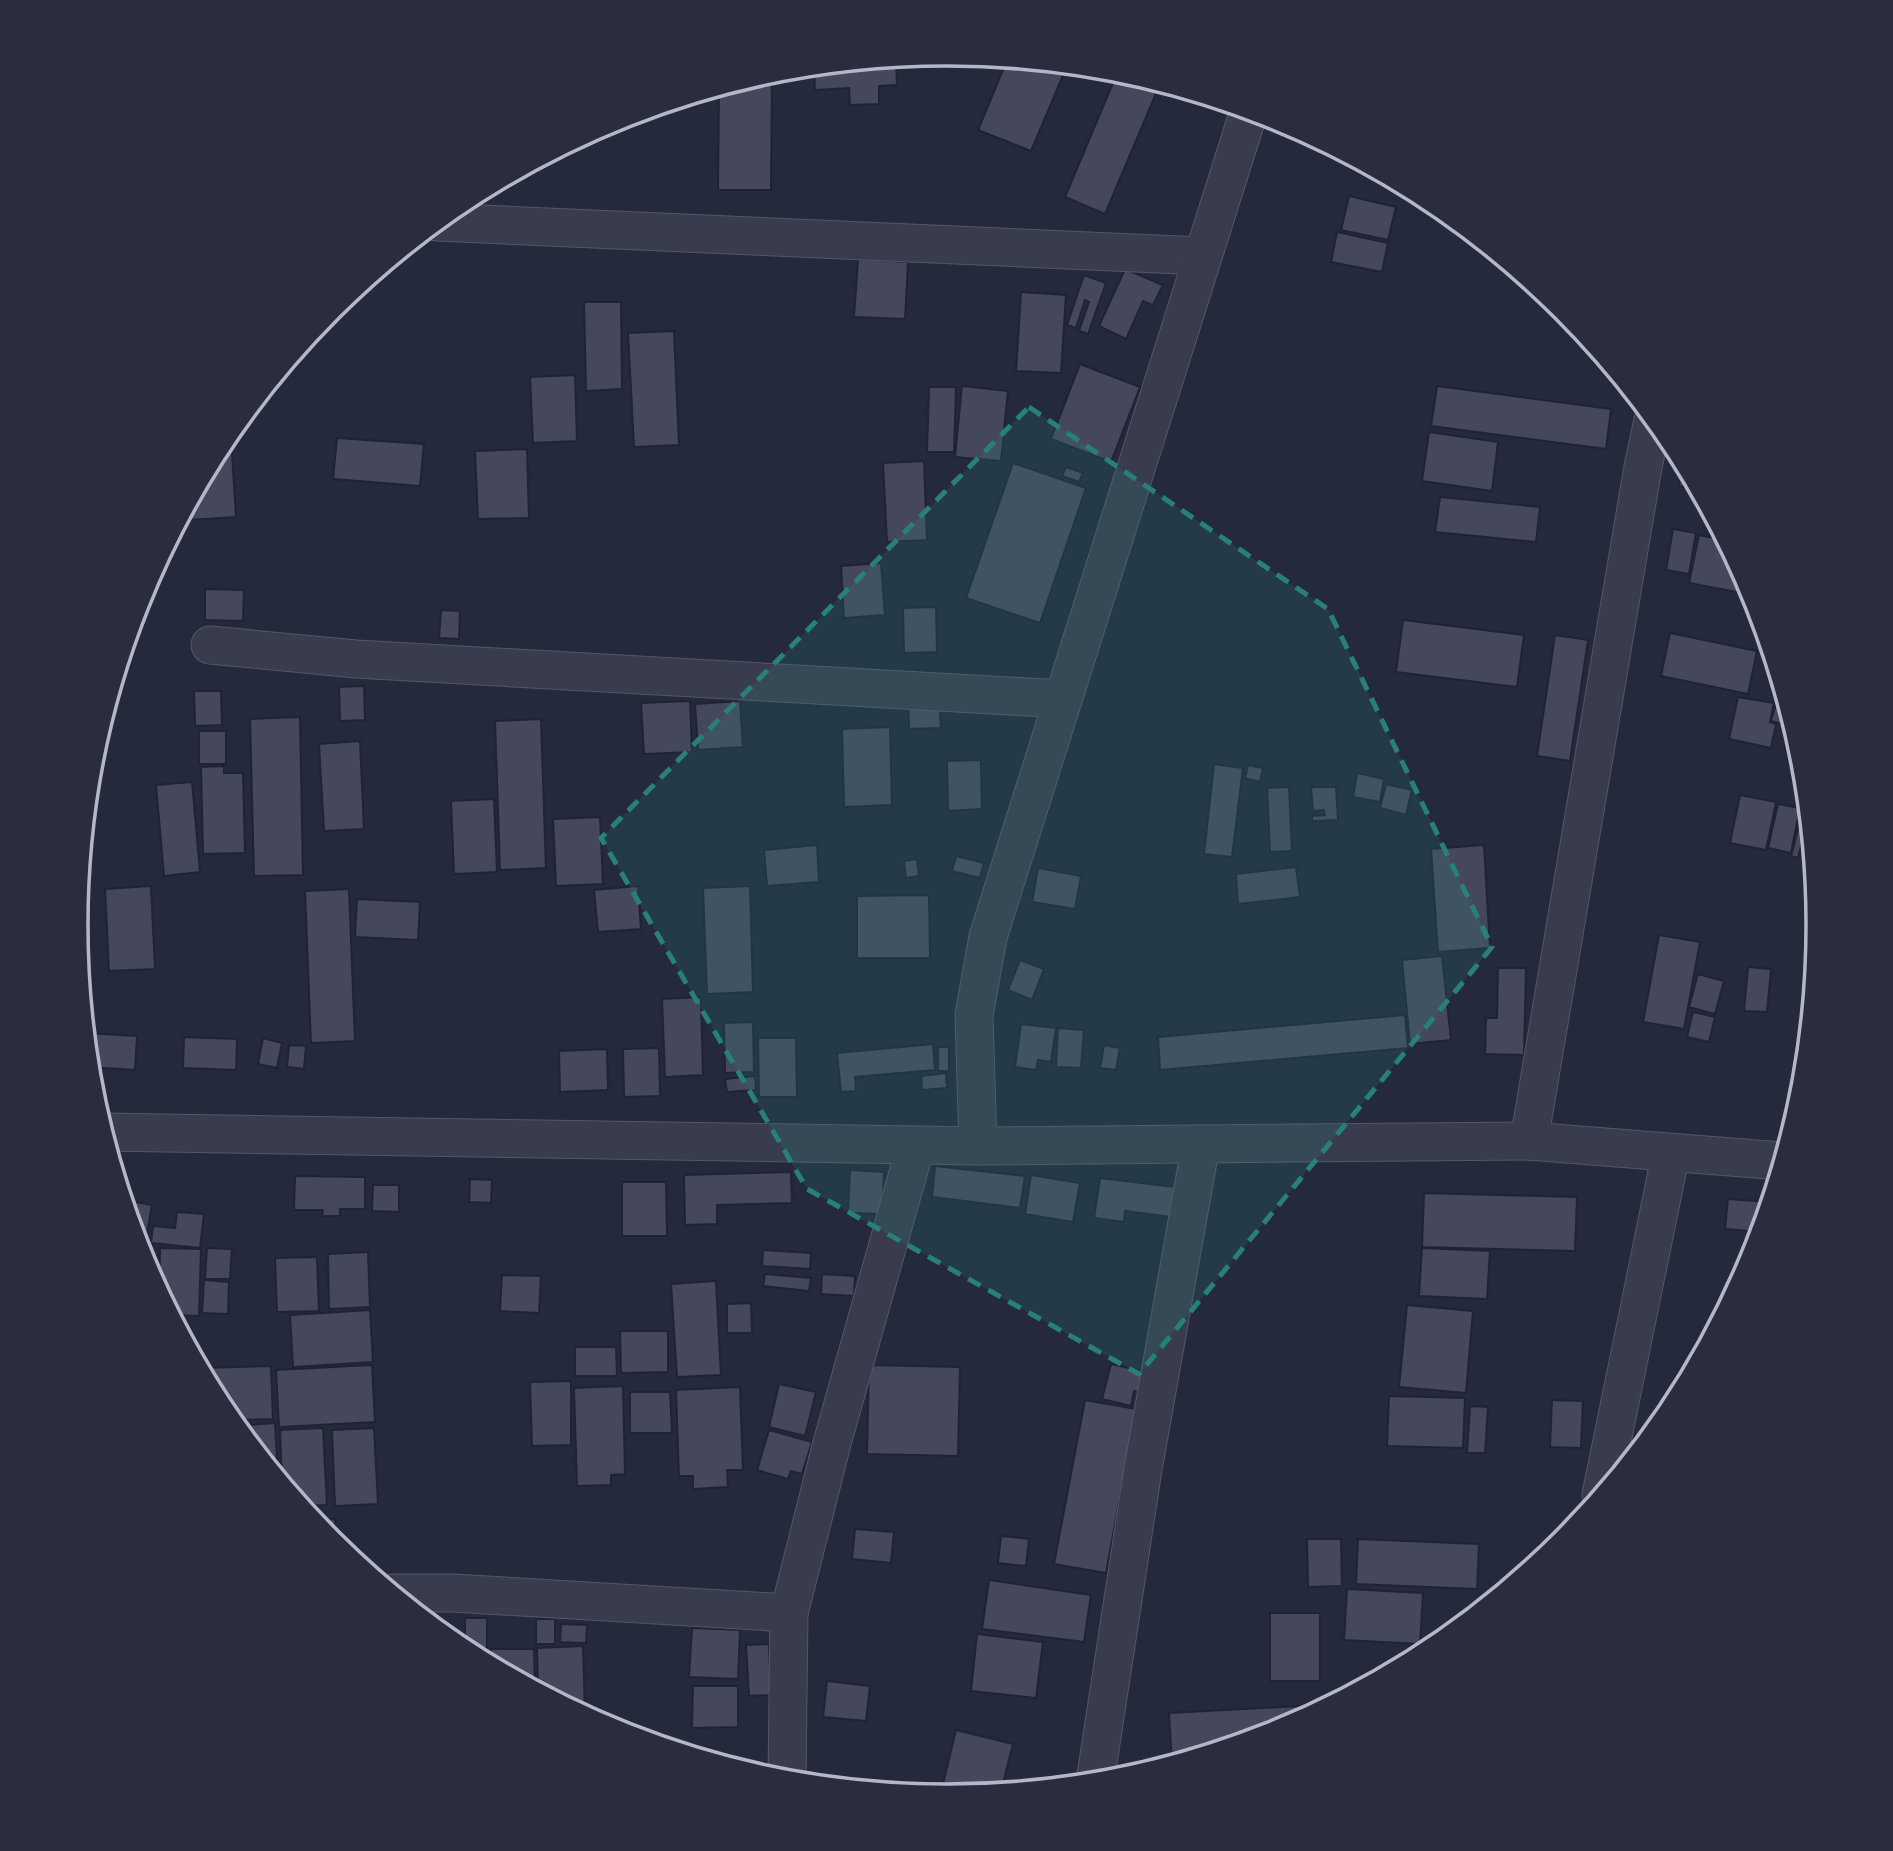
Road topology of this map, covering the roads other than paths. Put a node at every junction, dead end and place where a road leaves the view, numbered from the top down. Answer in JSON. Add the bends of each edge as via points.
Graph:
{"nodes":[{"id":1,"x":1246,"y":121,"type":"edge"},
{"id":2,"x":453,"y":223,"type":"edge"},
{"id":3,"x":1203,"y":256,"type":"junction"},
{"id":4,"x":1650,"y":433,"type":"edge"},
{"id":5,"x":211,"y":645,"type":"dead end"},
{"id":6,"x":1063,"y":699,"type":"junction"},
{"id":7,"x":113,"y":1132,"type":"edge"},
{"id":8,"x":1529,"y":1142,"type":"junction"},
{"id":9,"x":1201,"y":1144,"type":"junction"},
{"id":10,"x":916,"y":1145,"type":"junction"},
{"id":11,"x":978,"y":1146,"type":"junction"},
{"id":12,"x":1671,"y":1153,"type":"junction"},
{"id":13,"x":1772,"y":1160,"type":"edge"},
{"id":14,"x":1605,"y":1476,"type":"edge"},
{"id":15,"x":407,"y":1593,"type":"edge"},
{"id":16,"x":789,"y":1614,"type":"junction"},
{"id":17,"x":787,"y":1769,"type":"edge"},
{"id":18,"x":1097,"y":1771,"type":"edge"}],
"edges":[{"from":1,"to":3,"type":"street"},
{"from":2,"to":3,"type":"street"},
{"from":3,"to":6,"type":"street"},
{"from":4,"to":8,"type":"street"},
{"from":5,"to":6,"type":"street","via":[[356,659]]},
{"from":6,"to":11,"type":"street","via":[[988,937],[974,1015]]},
{"from":7,"to":10,"type":"street"},
{"from":8,"to":9,"type":"street"},
{"from":8,"to":12,"type":"street"},
{"from":9,"to":11,"type":"street"},
{"from":9,"to":18,"type":"street","via":[[1143,1469]]},
{"from":10,"to":11,"type":"street"},
{"from":10,"to":16,"type":"street"},
{"from":12,"to":13,"type":"street"},
{"from":12,"to":14,"type":"street"},
{"from":15,"to":16,"type":"street"},
{"from":16,"to":17,"type":"street"}]}
